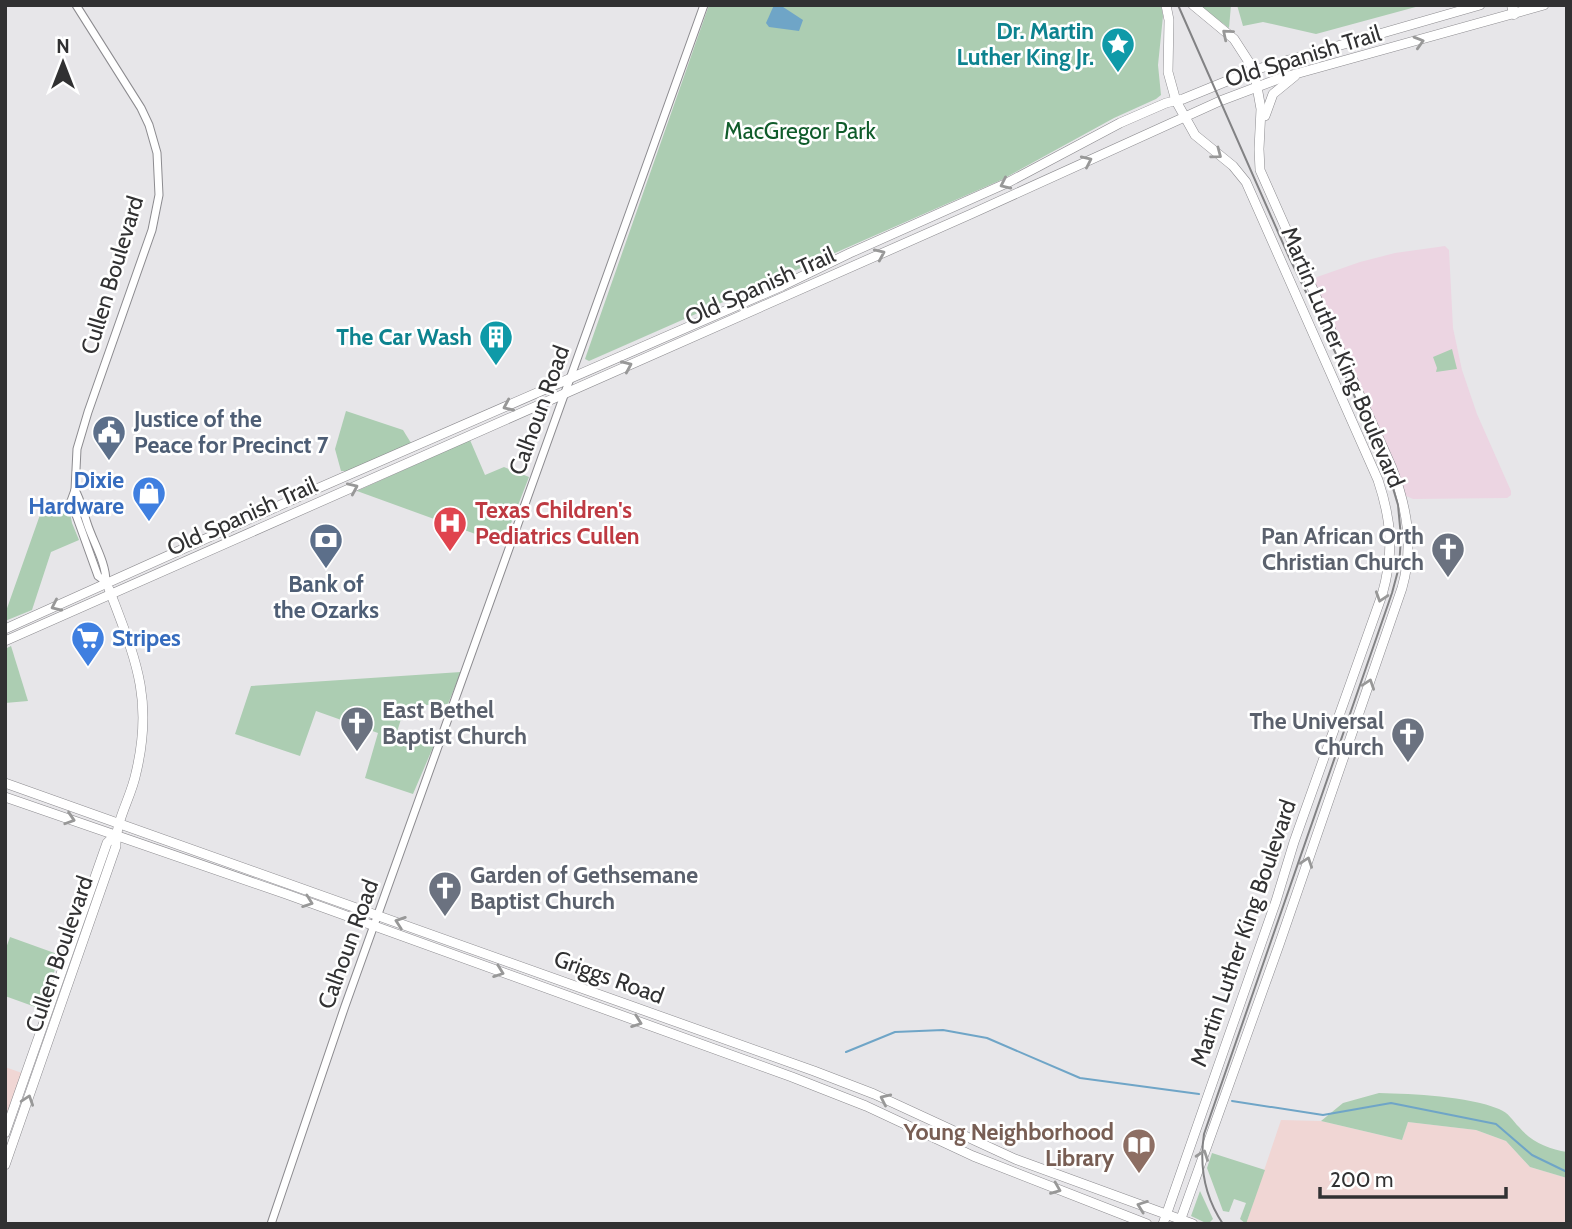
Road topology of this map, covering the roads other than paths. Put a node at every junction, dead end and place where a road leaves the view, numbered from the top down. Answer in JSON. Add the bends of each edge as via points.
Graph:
{"nodes":[{"id":1,"x":76,"y":5,"type":"edge"},
{"id":2,"x":704,"y":5,"type":"edge"},
{"id":3,"x":1166,"y":5,"type":"edge"},
{"id":4,"x":1193,"y":5,"type":"edge"},
{"id":5,"x":1468,"y":5,"type":"edge"},
{"id":6,"x":1480,"y":5,"type":"edge"},
{"id":7,"x":1544,"y":5,"type":"edge"},
{"id":8,"x":1513,"y":10,"type":"edge"},
{"id":9,"x":1442,"y":16,"type":"junction"},
{"id":10,"x":1254,"y":69,"type":"junction"},
{"id":11,"x":1300,"y":74,"type":"junction"},
{"id":12,"x":1258,"y":85,"type":"junction"},
{"id":13,"x":1176,"y":101,"type":"junction"},
{"id":14,"x":1184,"y":117,"type":"junction"},
{"id":15,"x":1259,"y":149,"type":"junction"},
{"id":16,"x":571,"y":379,"type":"junction"},
{"id":17,"x":565,"y":394,"type":"junction"},
{"id":18,"x":486,"y":416,"type":"junction"},
{"id":19,"x":491,"y":427,"type":"junction"},
{"id":20,"x":417,"y":446,"type":"junction"},
{"id":21,"x":422,"y":458,"type":"junction"},
{"id":22,"x":258,"y":516,"type":"junction"},
{"id":23,"x":263,"y":528,"type":"junction"},
{"id":24,"x":183,"y":548,"type":"junction"},
{"id":25,"x":188,"y":561,"type":"junction"},
{"id":26,"x":106,"y":582,"type":"junction"},
{"id":27,"x":111,"y":595,"type":"junction"},
{"id":28,"x":7,"y":628,"type":"edge"},
{"id":29,"x":9,"y":639,"type":"edge"},
{"id":30,"x":5,"y":783,"type":"edge"},
{"id":31,"x":5,"y":797,"type":"edge"},
{"id":32,"x":119,"y":823,"type":"junction"},
{"id":33,"x":116,"y":834,"type":"junction"},
{"id":34,"x":210,"y":856,"type":"junction"},
{"id":35,"x":206,"y":866,"type":"junction"},
{"id":36,"x":289,"y":884,"type":"junction"},
{"id":37,"x":286,"y":894,"type":"junction"},
{"id":38,"x":378,"y":915,"type":"junction"},
{"id":39,"x":374,"y":926,"type":"junction"},
{"id":40,"x":478,"y":950,"type":"junction"},
{"id":41,"x":473,"y":963,"type":"junction"},
{"id":42,"x":5,"y":1133,"type":"edge"},
{"id":43,"x":5,"y":1165,"type":"edge"},
{"id":44,"x":1082,"y":1184,"type":"junction"},
{"id":45,"x":1078,"y":1197,"type":"junction"},
{"id":46,"x":1165,"y":1219,"type":"edge"},
{"id":47,"x":1179,"y":1221,"type":"edge"},
{"id":48,"x":271,"y":1224,"type":"edge"},
{"id":49,"x":1147,"y":1224,"type":"edge"},
{"id":50,"x":1193,"y":1224,"type":"edge"}],
"edges":[{"from":1,"to":26,"type":"street","name":"Cullen Boulevard","via":[[141,108],[157,153],[159,195],[152,230],[77,449],[71,502],[98,576]]},
{"from":2,"to":16,"type":"street","name":"Calhoun Road"},
{"from":3,"to":13,"type":"main road","name":"Martin Luther King Boulevard","via":[[1168,72]]},
{"from":10,"to":4,"type":"main road","name":"Martin Luther King Boulevard","one_way":true,"via":[[1234,39]]},
{"from":5,"to":9,"type":"main road"},
{"from":6,"to":9,"type":"main road","name":"Old Spanish Trail"},
{"from":7,"to":8,"type":"main road","name":"Old Spanish Trail"},
{"from":11,"to":8,"type":"main road","name":"Old Spanish Trail","one_way":true},
{"from":9,"to":10,"type":"main road","name":"Old Spanish Trail"},
{"from":10,"to":12,"type":"main road","name":"Martin Luther King Boulevard"},
{"from":10,"to":13,"type":"main road","name":"Old Spanish Trail"},
{"from":11,"to":12,"type":"main road","name":"Old Spanish Trail"},
{"from":11,"to":15,"type":"main road","via":[[1273,94]]},
{"from":12,"to":14,"type":"main road","name":"Old Spanish Trail"},
{"from":12,"to":15,"type":"main road","name":"Martin Luther King Boulevard"},
{"from":13,"to":14,"type":"main road","name":"Martin Luther King Boulevard"},
{"from":13,"to":16,"type":"main road","name":"Old Spanish Trail","one_way":true,"via":[[1120,123],[988,192]]},
{"from":17,"to":14,"type":"main road","name":"Old Spanish Trail","one_way":true},
{"from":14,"to":46,"type":"main road","name":"Martin Luther King Boulevard","one_way":true,"via":[[1201,141],[1233,166],[1255,199],[1378,480],[1388,515],[1391,556],[1382,596]]},
{"from":47,"to":15,"type":"main road","name":"Martin Luther King Boulevard","one_way":true,"via":[[1298,889],[1408,561],[1407,514],[1398,486],[1264,181]]},
{"from":16,"to":17,"type":"street","name":"Calhoun Road"},
{"from":16,"to":18,"type":"main road","name":"Old Spanish Trail","one_way":true},
{"from":17,"to":19,"type":"main road","name":"Old Spanish Trail"},
{"from":17,"to":38,"type":"street","name":"Calhoun Road"},
{"from":18,"to":19,"type":"main road"},
{"from":18,"to":20,"type":"main road","name":"Old Spanish Trail"},
{"from":19,"to":21,"type":"main road","name":"Old Spanish Trail"},
{"from":20,"to":21,"type":"main road"},
{"from":20,"to":22,"type":"main road","name":"Old Spanish Trail"},
{"from":23,"to":21,"type":"main road","name":"Old Spanish Trail","one_way":true},
{"from":22,"to":23,"type":"main road"},
{"from":22,"to":24,"type":"main road","name":"Old Spanish Trail"},
{"from":23,"to":25,"type":"main road","name":"Old Spanish Trail"},
{"from":24,"to":25,"type":"main road"},
{"from":24,"to":26,"type":"main road","name":"Old Spanish Trail"},
{"from":25,"to":27,"type":"main road","name":"Old Spanish Trail"},
{"from":26,"to":27,"type":"main road","name":"Cullen Boulevard"},
{"from":26,"to":28,"type":"main road","name":"Old Spanish Trail","one_way":true},
{"from":27,"to":29,"type":"main road","name":"Old Spanish Trail"},
{"from":27,"to":32,"type":"main road","name":"Cullen Boulevard","via":[[135,659],[144,727],[135,778]]},
{"from":28,"to":29,"type":"main road"},
{"from":30,"to":32,"type":"main road","name":"Griggs Road"},
{"from":31,"to":33,"type":"main road","name":"Griggs Road","one_way":true},
{"from":32,"to":33,"type":"main road","name":"Cullen Boulevard"},
{"from":32,"to":34,"type":"main road","name":"Griggs Road"},
{"from":33,"to":35,"type":"main road","name":"Griggs Road"},
{"from":33,"to":42,"type":"main road","name":"Cullen Boulevard","via":[[107,843]]},
{"from":43,"to":33,"type":"main road","name":"Cullen Boulevard","one_way":true,"via":[[116,846]]},
{"from":34,"to":35,"type":"main road"},
{"from":34,"to":36,"type":"main road","name":"Griggs Road"},
{"from":35,"to":37,"type":"main road","name":"Griggs Road"},
{"from":36,"to":37,"type":"main road"},
{"from":36,"to":38,"type":"main road","name":"Griggs Road"},
{"from":37,"to":39,"type":"main road","name":"Griggs Road","one_way":true},
{"from":38,"to":39,"type":"street","name":"Calhoun Road"},
{"from":40,"to":38,"type":"main road","name":"Griggs Road","one_way":true},
{"from":39,"to":41,"type":"main road","name":"Griggs Road"},
{"from":39,"to":48,"type":"street","name":"Calhoun Road"},
{"from":40,"to":41,"type":"main road"},
{"from":44,"to":40,"type":"main road","name":"Griggs Road","one_way":true,"via":[[972,1141],[843,1082]]},
{"from":41,"to":45,"type":"main road","name":"Griggs Road","one_way":true,"via":[[838,1095],[956,1149]]},
{"from":44,"to":45,"type":"main road"},
{"from":46,"to":44,"type":"main road","name":"Griggs Road","one_way":true},
{"from":45,"to":49,"type":"main road","name":"Griggs Road"},
{"from":46,"to":47,"type":"main road","name":"Griggs Road"},
{"from":47,"to":50,"type":"main road","name":"Griggs Road"}]}
